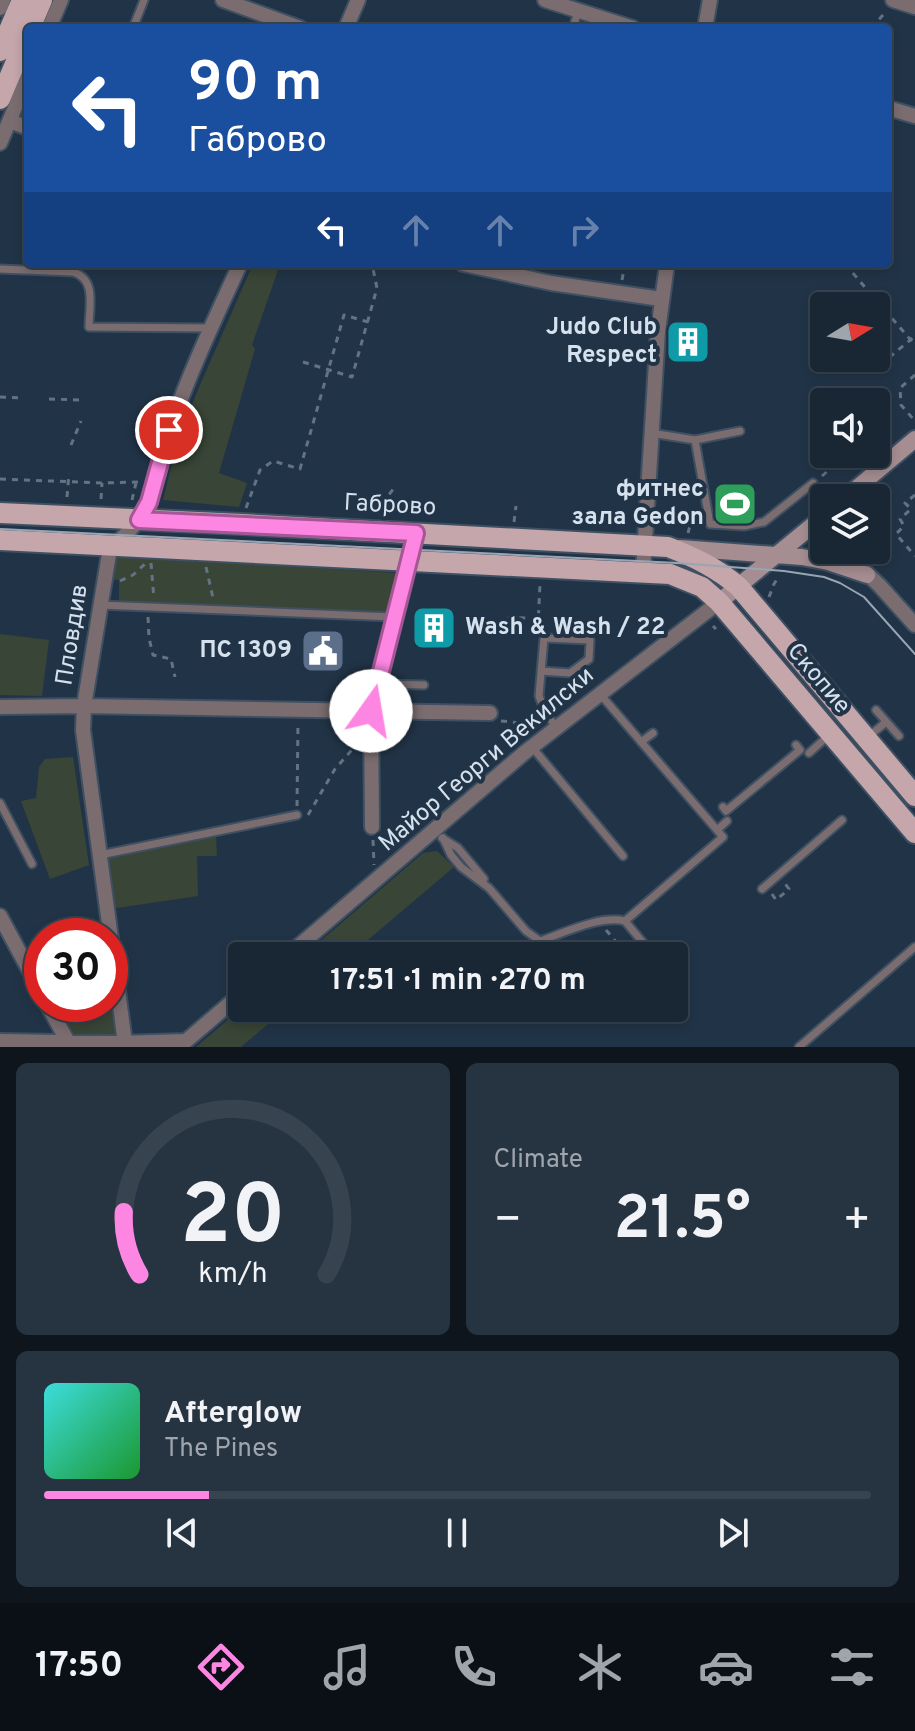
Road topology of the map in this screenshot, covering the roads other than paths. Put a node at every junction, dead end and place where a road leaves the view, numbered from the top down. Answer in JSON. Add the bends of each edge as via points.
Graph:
{"nodes":[{"id":1,"x":3,"y":0,"type":"edge"},
{"id":2,"x":22,"y":0,"type":"edge"},
{"id":3,"x":42,"y":0,"type":"edge"},
{"id":4,"x":61,"y":0,"type":"edge"},
{"id":5,"x":144,"y":0,"type":"edge"},
{"id":6,"x":223,"y":0,"type":"edge"},
{"id":7,"x":358,"y":0,"type":"edge"},
{"id":8,"x":545,"y":0,"type":"edge"},
{"id":9,"x":710,"y":0,"type":"edge"},
{"id":10,"x":893,"y":0,"type":"edge"},
{"id":11,"x":915,"y":7,"type":"edge"},
{"id":12,"x":0,"y":8,"type":"edge"},
{"id":13,"x":578,"y":11,"type":"junction"},
{"id":14,"x":32,"y":24,"type":"edge"},
{"id":15,"x":51,"y":24,"type":"edge"},
{"id":16,"x":135,"y":24,"type":"edge"},
{"id":17,"x":289,"y":24,"type":"edge"},
{"id":18,"x":348,"y":24,"type":"edge"},
{"id":19,"x":574,"y":24,"type":"edge"},
{"id":20,"x":620,"y":24,"type":"edge"},
{"id":21,"x":706,"y":24,"type":"edge"},
{"id":22,"x":24,"y":43,"type":"edge"},
{"id":23,"x":0,"y":51,"type":"edge"},
{"id":24,"x":24,"y":87,"type":"edge"},
{"id":25,"x":0,"y":99,"type":"edge"},
{"id":26,"x":892,"y":109,"type":"edge"},
{"id":27,"x":915,"y":116,"type":"edge"},
{"id":28,"x":10,"y":121,"type":"junction"},
{"id":29,"x":24,"y":126,"type":"edge"},
{"id":30,"x":0,"y":143,"type":"edge"},
{"id":31,"x":238,"y":268,"type":"edge"},
{"id":32,"x":666,"y":268,"type":"edge"},
{"id":33,"x":0,"y":269,"type":"edge"},
{"id":34,"x":515,"y":270,"type":"edge"},
{"id":35,"x":661,"y":299,"type":"junction"},
{"id":36,"x":211,"y":328,"type":"junction"},
{"id":37,"x":740,"y":431,"type":"dead end"},
{"id":38,"x":651,"y":433,"type":"junction"},
{"id":39,"x":915,"y":439,"type":"edge"},
{"id":40,"x":695,"y":440,"type":"junction"},
{"id":41,"x":813,"y":483,"type":"road end"},
{"id":42,"x":862,"y":484,"type":"edge"},
{"id":43,"x":0,"y":513,"type":"edge"},
{"id":44,"x":139,"y":520,"type":"junction"},
{"id":45,"x":810,"y":532,"type":"edge"},
{"id":46,"x":416,"y":533,"type":"junction"},
{"id":47,"x":0,"y":540,"type":"edge"},
{"id":48,"x":115,"y":545,"type":"junction"},
{"id":49,"x":644,"y":546,"type":"junction"},
{"id":50,"x":668,"y":547,"type":"junction"},
{"id":51,"x":778,"y":555,"type":"junction"},
{"id":52,"x":409,"y":559,"type":"junction"},
{"id":53,"x":856,"y":564,"type":"edge"},
{"id":54,"x":643,"y":572,"type":"junction"},
{"id":55,"x":670,"y":574,"type":"junction"},
{"id":56,"x":867,"y":575,"type":"junction"},
{"id":57,"x":738,"y":581,"type":"junction"},
{"id":58,"x":101,"y":600,"type":"junction"},
{"id":59,"x":719,"y":602,"type":"junction"},
{"id":60,"x":396,"y":617,"type":"junction"},
{"id":61,"x":915,"y":625,"type":"edge"},
{"id":62,"x":541,"y":671,"type":"junction"},
{"id":63,"x":378,"y":684,"type":"junction"},
{"id":64,"x":424,"y":685,"type":"dead end"},
{"id":65,"x":600,"y":694,"type":"junction"},
{"id":66,"x":84,"y":706,"type":"junction"},
{"id":67,"x":0,"y":707,"type":"edge"},
{"id":68,"x":876,"y":710,"type":"dead end"},
{"id":69,"x":371,"y":711,"type":"junction"},
{"id":70,"x":490,"y":713,"type":"road end"},
{"id":71,"x":886,"y":722,"type":"junction"},
{"id":72,"x":556,"y":727,"type":"junction"},
{"id":73,"x":653,"y":733,"type":"dead end"},
{"id":74,"x":830,"y":734,"type":"junction"},
{"id":75,"x":899,"y":736,"type":"dead end"},
{"id":76,"x":866,"y":738,"type":"junction"},
{"id":77,"x":641,"y":742,"type":"junction"},
{"id":78,"x":796,"y":745,"type":"dead end"},
{"id":79,"x":528,"y":750,"type":"junction"},
{"id":80,"x":809,"y":753,"type":"dead end"},
{"id":81,"x":915,"y":796,"type":"edge"},
{"id":82,"x":0,"y":803,"type":"edge"},
{"id":83,"x":723,"y":807,"type":"dead end"},
{"id":84,"x":297,"y":815,"type":"road end"},
{"id":85,"x":842,"y":820,"type":"dead end"},
{"id":86,"x":727,"y":821,"type":"dead end"},
{"id":87,"x":372,"y":827,"type":"road end"},
{"id":88,"x":717,"y":830,"type":"junction"},
{"id":89,"x":434,"y":831,"type":"junction"},
{"id":90,"x":915,"y":833,"type":"edge"},
{"id":91,"x":100,"y":855,"type":"junction"},
{"id":92,"x":623,"y":856,"type":"dead end"},
{"id":93,"x":32,"y":864,"type":"dead end"},
{"id":94,"x":762,"y":889,"type":"dead end"},
{"id":95,"x":0,"y":916,"type":"edge"},
{"id":96,"x":625,"y":921,"type":"junction"},
{"id":97,"x":540,"y":941,"type":"joint"},
{"id":98,"x":304,"y":942,"type":"edge"},
{"id":99,"x":642,"y":942,"type":"edge"},
{"id":100,"x":915,"y":947,"type":"edge"},
{"id":101,"x":24,"y":961,"type":"edge"},
{"id":102,"x":228,"y":1005,"type":"edge"},
{"id":103,"x":57,"y":1022,"type":"edge"},
{"id":104,"x":0,"y":1041,"type":"edge"},
{"id":105,"x":68,"y":1042,"type":"junction"},
{"id":106,"x":125,"y":1043,"type":"junction"},
{"id":107,"x":182,"y":1044,"type":"edge"},
{"id":108,"x":799,"y":1047,"type":"edge"}],
"edges":[{"from":1,"to":12,"type":"street"},
{"from":2,"to":23,"type":"main road"},
{"from":3,"to":14,"type":"main road"},
{"from":4,"to":15,"type":"street"},
{"from":5,"to":16,"type":"lane"},
{"from":6,"to":17,"type":"street"},
{"from":7,"to":18,"type":"street"},
{"from":8,"to":13,"type":"street"},
{"from":9,"to":21,"type":"street"},
{"from":10,"to":11,"type":"street"},
{"from":13,"to":19,"type":"lane"},
{"from":13,"to":20,"type":"street"},
{"from":22,"to":25,"type":"main road"},
{"from":24,"to":28,"type":"street"},
{"from":26,"to":27,"type":"street"},
{"from":28,"to":29,"type":"street"},
{"from":28,"to":30,"type":"street"},
{"from":31,"to":36,"type":"street","name":"Пловдив"},
{"from":32,"to":35,"type":"street"},
{"from":33,"to":36,"type":"lane","via":[[81,274],[90,287],[89,327]]},
{"from":34,"to":35,"type":"street","via":[[551,283]]},
{"from":35,"to":38,"type":"street"},
{"from":36,"to":44,"type":"street","name":"Пловдив"},
{"from":37,"to":40,"type":"lane"},
{"from":38,"to":40,"type":"lane"},
{"from":38,"to":49,"type":"street"},
{"from":39,"to":42,"type":"street"},
{"from":40,"to":41,"type":"lane","via":[[710,524],[764,522]]},
{"from":43,"to":44,"type":"main road","name":"Габрово"},
{"from":44,"to":46,"type":"main road","name":"Габрово"},
{"from":44,"to":48,"type":"street","name":"Пловдив"},
{"from":45,"to":51,"type":"street"},
{"from":46,"to":49,"type":"main road","name":"Габрово"},
{"from":46,"to":52,"type":"street"},
{"from":47,"to":48,"type":"main road"},
{"from":48,"to":52,"type":"main road"},
{"from":48,"to":58,"type":"street","name":"Пловдив"},
{"from":49,"to":50,"type":"main road","name":"Габрово"},
{"from":49,"to":54,"type":"street"},
{"from":50,"to":51,"type":"street","name":"Габрово"},
{"from":50,"to":57,"type":"main road","name":"Скопие"},
{"from":51,"to":56,"type":"street","name":"Габрово","via":[[828,562]]},
{"from":51,"to":57,"type":"street"},
{"from":52,"to":54,"type":"main road"},
{"from":52,"to":60,"type":"street"},
{"from":53,"to":56,"type":"street"},
{"from":54,"to":55,"type":"main road"},
{"from":55,"to":57,"type":"street"},
{"from":55,"to":59,"type":"main road","name":"Скопие","via":[[702,587]]},
{"from":56,"to":61,"type":"street"},
{"from":57,"to":59,"type":"street"},
{"from":57,"to":76,"type":"main road","name":"Скопие"},
{"from":58,"to":60,"type":"lane"},
{"from":58,"to":66,"type":"street","name":"Пловдив"},
{"from":59,"to":65,"type":"street","name":"Майор Георги Векилски"},
{"from":59,"to":74,"type":"main road","name":"Скопие"},
{"from":60,"to":63,"type":"street"},
{"from":62,"to":62,"type":"lane","via":[[544,638],[590,640],[589,659],[570,673]]},
{"from":62,"to":72,"type":"lane","via":[[539,696]]},
{"from":63,"to":64,"type":"lane"},
{"from":63,"to":69,"type":"street"},
{"from":65,"to":72,"type":"street","name":"Майор Георги Векилски"},
{"from":65,"to":77,"type":"lane"},
{"from":66,"to":67,"type":"street"},
{"from":66,"to":69,"type":"street"},
{"from":66,"to":91,"type":"street","name":"Пловдив"},
{"from":68,"to":71,"type":"lane"},
{"from":69,"to":70,"type":"street"},
{"from":69,"to":87,"type":"street"},
{"from":71,"to":75,"type":"lane"},
{"from":71,"to":76,"type":"lane"},
{"from":72,"to":79,"type":"street","name":"Майор Георги Векилски"},
{"from":73,"to":77,"type":"lane"},
{"from":74,"to":80,"type":"lane"},
{"from":74,"to":90,"type":"main road","name":"Скопие"},
{"from":76,"to":81,"type":"main road","name":"Скопие"},
{"from":77,"to":88,"type":"lane"},
{"from":78,"to":83,"type":"lane","via":[[800,750],[726,811]]},
{"from":79,"to":89,"type":"street","name":"Майор Георги Векилски"},
{"from":79,"to":92,"type":"lane"},
{"from":82,"to":93,"type":"lane"},
{"from":84,"to":91,"type":"lane"},
{"from":85,"to":94,"type":"lane"},
{"from":86,"to":88,"type":"lane"},
{"from":88,"to":96,"type":"lane","via":[[723,837]]},
{"from":89,"to":97,"type":"lane","via":[[461,867]]},
{"from":89,"to":98,"type":"street","name":"Майор Георги Векилски"},
{"from":91,"to":106,"type":"street","name":"Пловдив"},
{"from":95,"to":101,"type":"street"},
{"from":96,"to":97,"type":"lane","via":[[607,919]]},
{"from":96,"to":99,"type":"lane"},
{"from":100,"to":108,"type":"lane"},
{"from":102,"to":107,"type":"street"},
{"from":103,"to":105,"type":"street"},
{"from":104,"to":105,"type":"street"},
{"from":105,"to":106,"type":"street"},
{"from":106,"to":107,"type":"street"}]}
